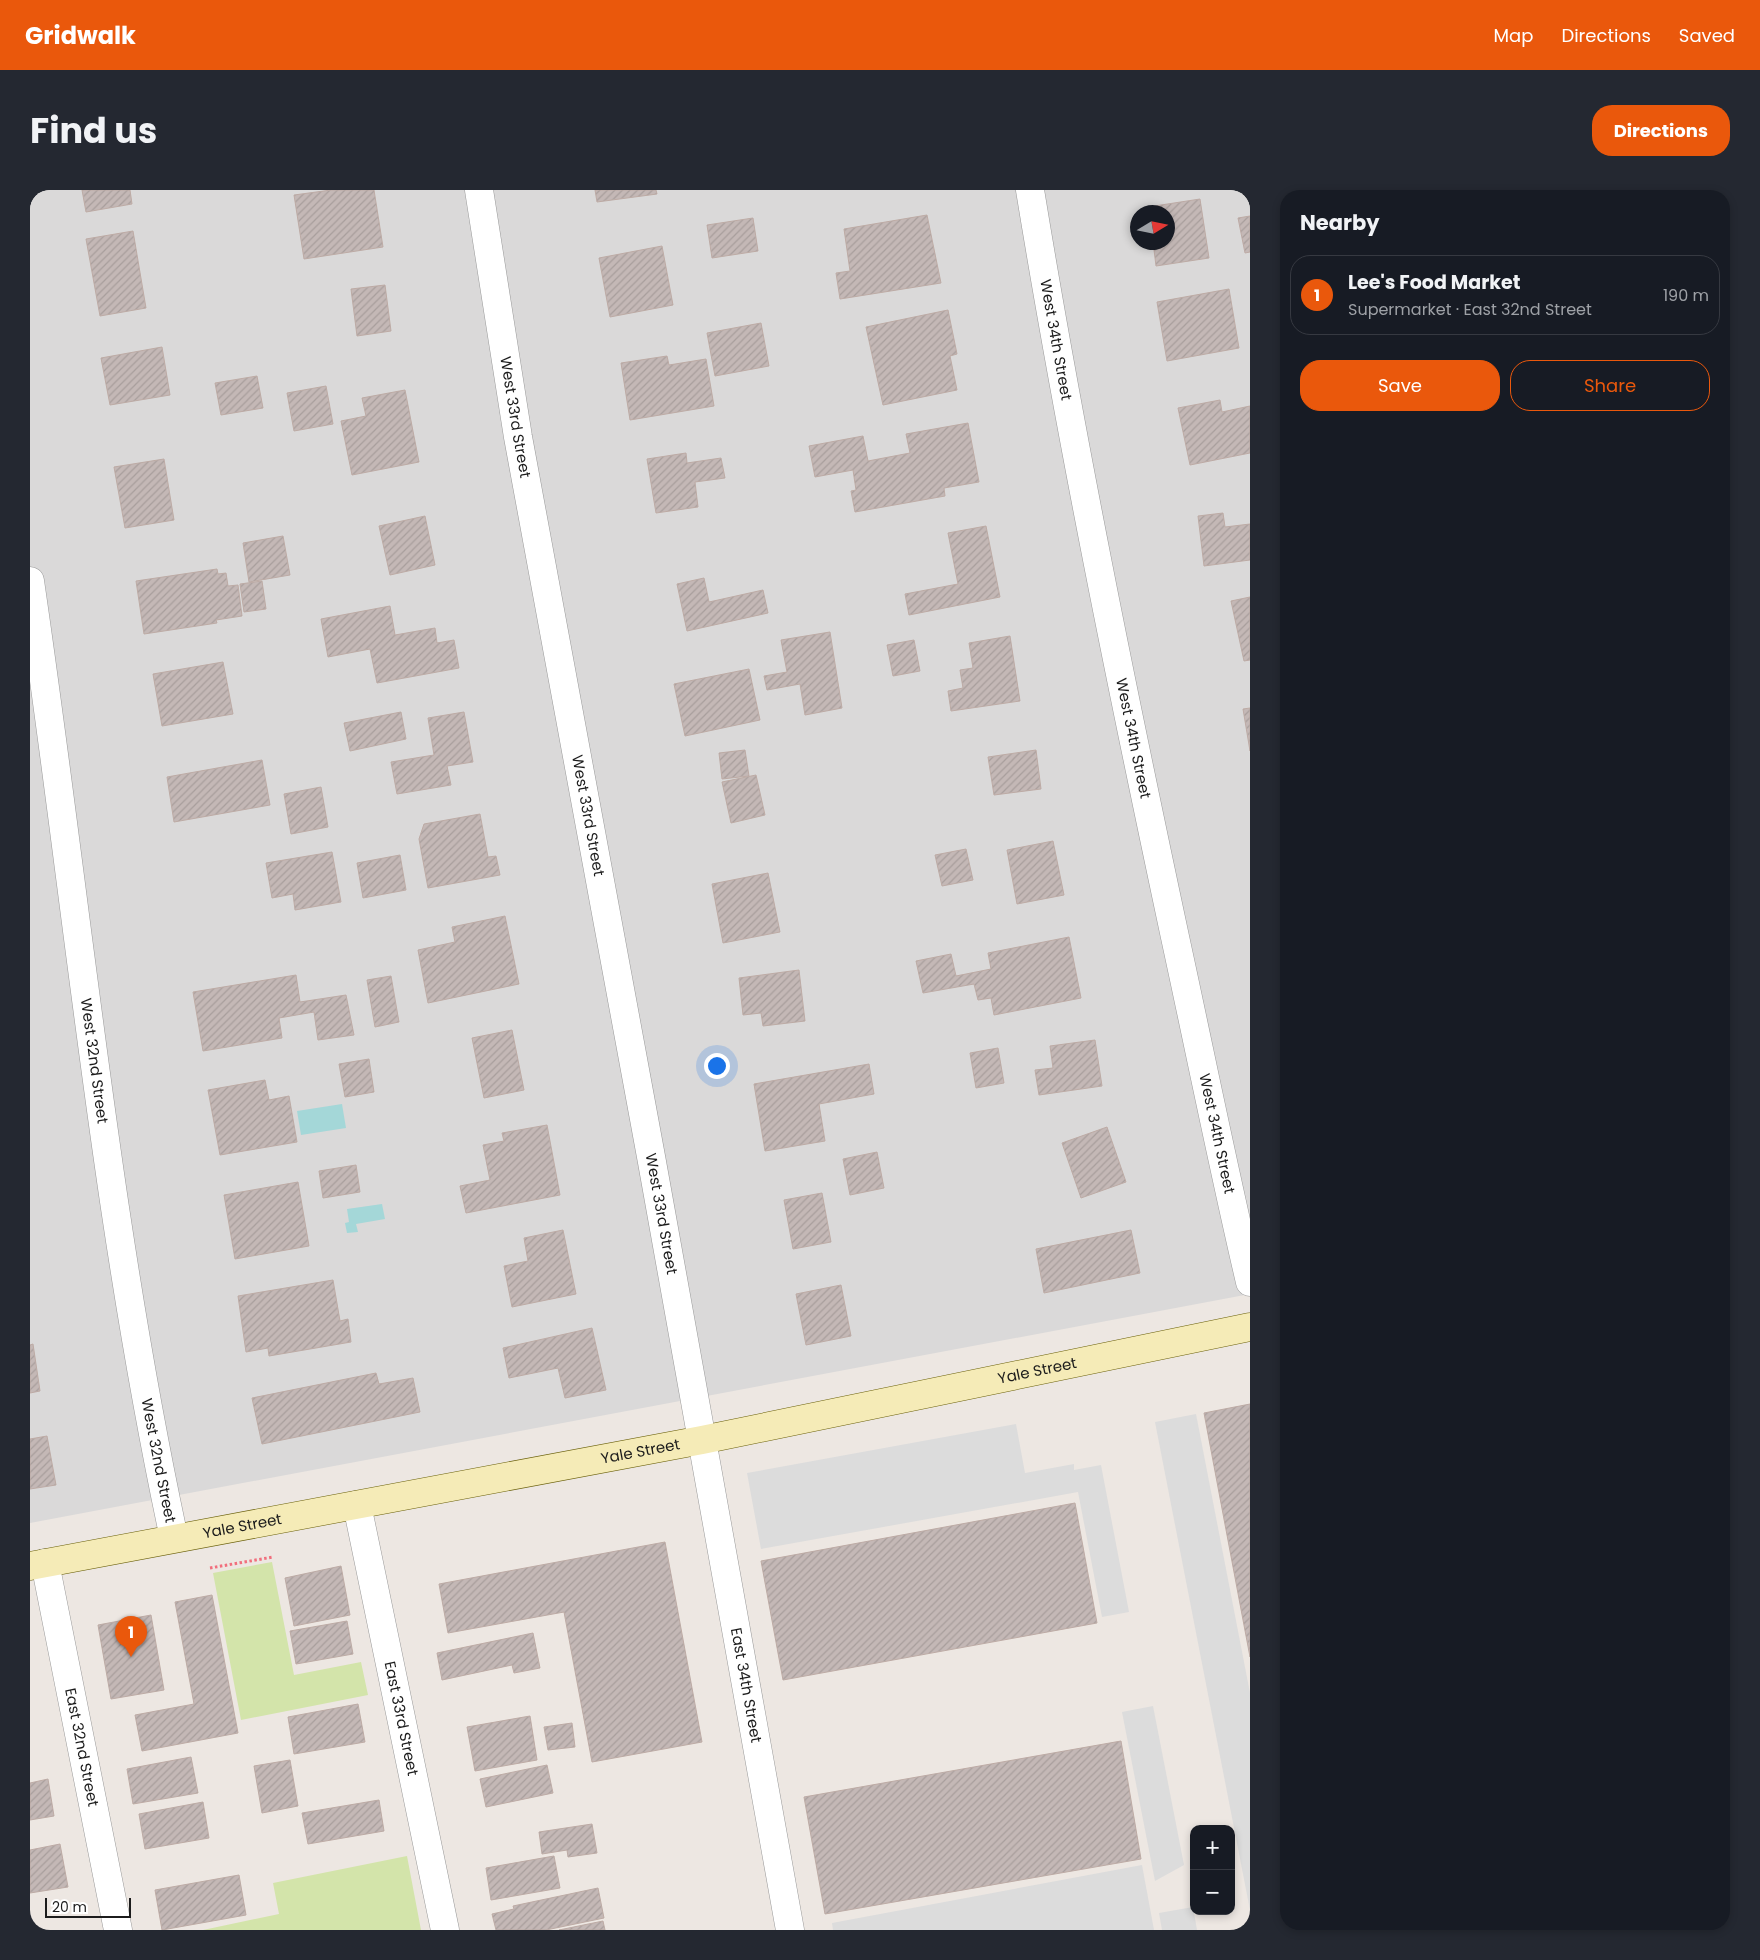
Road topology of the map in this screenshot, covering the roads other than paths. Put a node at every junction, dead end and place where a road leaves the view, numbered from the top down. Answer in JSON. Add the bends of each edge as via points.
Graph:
{"nodes":[{"id":1,"x":479,"y":190,"type":"edge"},
{"id":2,"x":1030,"y":190,"type":"edge"},
{"id":3,"x":30,"y":581,"type":"edge"},
{"id":4,"x":1250,"y":1282,"type":"edge"},
{"id":5,"x":1250,"y":1327,"type":"edge"},
{"id":6,"x":702,"y":1440,"type":"junction"},
{"id":7,"x":357,"y":1505,"type":"junction"},
{"id":8,"x":174,"y":1538,"type":"junction"},
{"id":9,"x":38,"y":1564,"type":"edge"},
{"id":10,"x":118,"y":1930,"type":"edge"},
{"id":11,"x":445,"y":1930,"type":"edge"},
{"id":12,"x":790,"y":1930,"type":"edge"}],
"edges":[{"from":1,"to":6,"type":"street","name":"West 33rd Street","via":[[518,437]]},
{"from":2,"to":4,"type":"street","name":"West 34th Street","via":[[1054,339],[1141,778]]},
{"from":3,"to":8,"type":"street","name":"West 32nd Street","via":[[114,1212]]},
{"from":5,"to":6,"type":"main road","name":"Yale Street"},
{"from":6,"to":7,"type":"main road","name":"Yale Street"},
{"from":6,"to":12,"type":"street","name":"East 34th Street"},
{"from":7,"to":8,"type":"main road","name":"Yale Street"},
{"from":7,"to":11,"type":"street","name":"East 33rd Street"},
{"from":8,"to":9,"type":"main road","name":"Yale Street"},
{"from":9,"to":10,"type":"street","name":"East 32nd Street"}]}
